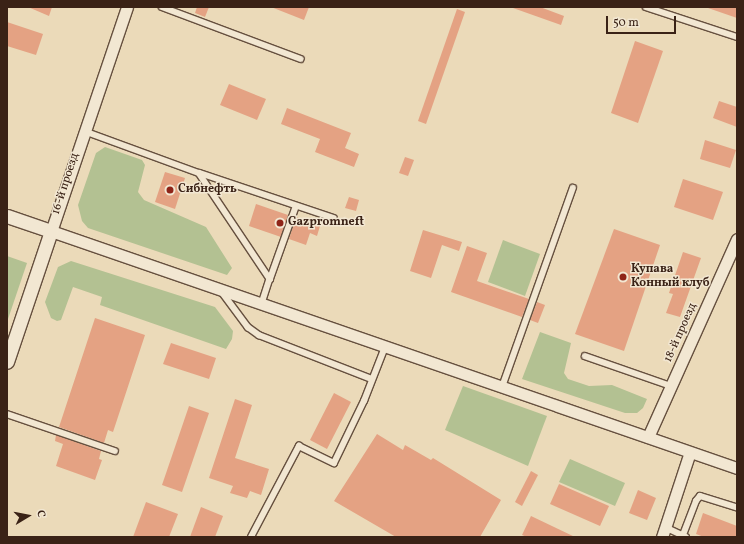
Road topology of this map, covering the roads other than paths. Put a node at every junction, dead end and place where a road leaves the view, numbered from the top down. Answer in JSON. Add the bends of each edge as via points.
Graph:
{"nodes":[{"id":1,"x":127,"y":7,"type":"edge"},
{"id":2,"x":162,"y":7,"type":"edge"},
{"id":3,"x":646,"y":7,"type":"edge"},
{"id":4,"x":737,"y":37,"type":"edge"},
{"id":5,"x":300,"y":59,"type":"dead end"},
{"id":6,"x":84,"y":131,"type":"junction"},
{"id":7,"x":200,"y":173,"type":"junction"},
{"id":8,"x":574,"y":188,"type":"dead end"},
{"id":9,"x":296,"y":206,"type":"junction"},
{"id":10,"x":7,"y":216,"type":"edge"},
{"id":11,"x":334,"y":218,"type":"dead end"},
{"id":12,"x":51,"y":231,"type":"junction"},
{"id":13,"x":737,"y":239,"type":"edge"},
{"id":14,"x":270,"y":279,"type":"junction"},
{"id":15,"x":219,"y":288,"type":"junction"},
{"id":16,"x":262,"y":304,"type":"junction"},
{"id":17,"x":385,"y":347,"type":"junction"},
{"id":18,"x":585,"y":356,"type":"dead end"},
{"id":19,"x":7,"y":362,"type":"edge"},
{"id":20,"x":372,"y":379,"type":"junction"},
{"id":21,"x":671,"y":386,"type":"junction"},
{"id":22,"x":502,"y":388,"type":"junction"},
{"id":23,"x":7,"y":414,"type":"edge"},
{"id":24,"x":648,"y":437,"type":"junction"},
{"id":25,"x":115,"y":451,"type":"dead end"},
{"id":26,"x":690,"y":452,"type":"junction"},
{"id":27,"x":737,"y":468,"type":"edge"},
{"id":28,"x":737,"y":507,"type":"edge"},
{"id":29,"x":664,"y":532,"type":"edge"},
{"id":30,"x":685,"y":536,"type":"edge"},
{"id":31,"x":251,"y":537,"type":"edge"}],
"edges":[{"from":1,"to":6,"type":"street","name":"16-й проезд"},
{"from":2,"to":5,"type":"lane"},
{"from":3,"to":4,"type":"lane"},
{"from":6,"to":7,"type":"lane"},
{"from":6,"to":12,"type":"street","name":"16-й проезд"},
{"from":7,"to":9,"type":"lane"},
{"from":7,"to":14,"type":"lane"},
{"from":8,"to":22,"type":"lane"},
{"from":9,"to":11,"type":"lane"},
{"from":9,"to":14,"type":"lane"},
{"from":10,"to":12,"type":"street"},
{"from":12,"to":15,"type":"street"},
{"from":12,"to":19,"type":"street","name":"16-й проезд"},
{"from":13,"to":21,"type":"street","name":"18-й проезд"},
{"from":14,"to":16,"type":"lane"},
{"from":15,"to":16,"type":"street"},
{"from":15,"to":20,"type":"lane","via":[[248,327],[259,335]]},
{"from":16,"to":17,"type":"street"},
{"from":17,"to":20,"type":"lane"},
{"from":17,"to":22,"type":"street"},
{"from":18,"to":21,"type":"lane"},
{"from":20,"to":31,"type":"lane","via":[[334,463],[299,446]]},
{"from":21,"to":24,"type":"street","name":"18-й проезд"},
{"from":22,"to":24,"type":"street"},
{"from":23,"to":25,"type":"lane"},
{"from":24,"to":26,"type":"street"},
{"from":26,"to":27,"type":"street"},
{"from":26,"to":29,"type":"street"},
{"from":28,"to":30,"type":"lane","via":[[700,496]]},
{"from":29,"to":30,"type":"lane"}]}
